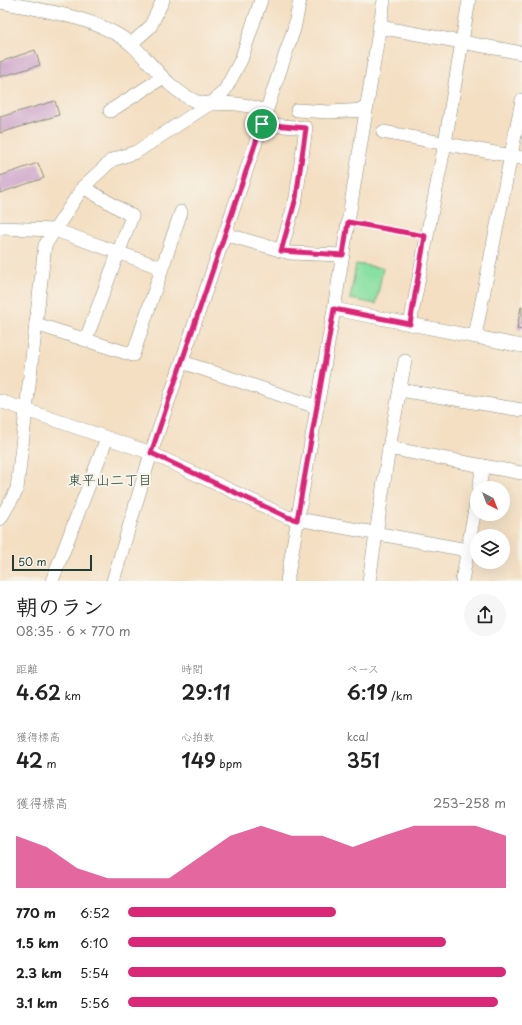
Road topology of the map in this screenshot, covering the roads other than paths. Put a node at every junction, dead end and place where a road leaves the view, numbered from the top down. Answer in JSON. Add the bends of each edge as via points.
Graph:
{"nodes":[{"id":1,"x":163,"y":0,"type":"edge"},
{"id":2,"x":261,"y":0,"type":"edge"},
{"id":3,"x":300,"y":0,"type":"edge"},
{"id":4,"x":384,"y":0,"type":"edge"},
{"id":5,"x":470,"y":0,"type":"edge"},
{"id":6,"x":0,"y":2,"type":"edge"},
{"id":7,"x":34,"y":4,"type":"edge"},
{"id":8,"x":379,"y":27,"type":"junction"},
{"id":9,"x":462,"y":42,"type":"junction"},
{"id":10,"x":131,"y":44,"type":"junction"},
{"id":11,"x":522,"y":53,"type":"edge"},
{"id":12,"x":162,"y":78,"type":"junction"},
{"id":13,"x":522,"y":100,"type":"edge"},
{"id":14,"x":208,"y":105,"type":"junction"},
{"id":15,"x":297,"y":110,"type":"dead end"},
{"id":16,"x":365,"y":110,"type":"junction"},
{"id":17,"x":110,"y":111,"type":"dead end"},
{"id":18,"x":266,"y":111,"type":"junction"},
{"id":19,"x":262,"y":124,"type":"junction"},
{"id":20,"x":383,"y":132,"type":"dead end"},
{"id":21,"x":445,"y":143,"type":"junction"},
{"id":22,"x":516,"y":157,"type":"edge"},
{"id":23,"x":83,"y":187,"type":"junction"},
{"id":24,"x":181,"y":212,"type":"dead end"},
{"id":25,"x":0,"y":228,"type":"edge"},
{"id":26,"x":55,"y":230,"type":"junction"},
{"id":27,"x":225,"y":234,"type":"junction"},
{"id":28,"x":281,"y":251,"type":"junction"},
{"id":29,"x":118,"y":253,"type":"junction"},
{"id":30,"x":343,"y":255,"type":"junction"},
{"id":31,"x":162,"y":268,"type":"junction"},
{"id":32,"x":334,"y":309,"type":"junction"},
{"id":33,"x":36,"y":324,"type":"junction"},
{"id":34,"x":410,"y":324,"type":"junction"},
{"id":35,"x":474,"y":336,"type":"junction"},
{"id":36,"x":86,"y":340,"type":"junction"},
{"id":37,"x":522,"y":346,"type":"edge"},
{"id":38,"x":405,"y":361,"type":"dead end"},
{"id":39,"x":182,"y":362,"type":"junction"},
{"id":40,"x":400,"y":390,"type":"junction"},
{"id":41,"x":0,"y":400,"type":"edge"},
{"id":42,"x":317,"y":407,"type":"junction"},
{"id":43,"x":26,"y":410,"type":"junction"},
{"id":44,"x":522,"y":410,"type":"edge"},
{"id":45,"x":106,"y":438,"type":"junction"},
{"id":46,"x":389,"y":448,"type":"junction"},
{"id":47,"x":151,"y":453,"type":"junction"},
{"id":48,"x":483,"y":466,"type":"junction"},
{"id":49,"x":522,"y":473,"type":"edge"},
{"id":50,"x":480,"y":481,"type":"edge"},
{"id":51,"x":0,"y":519,"type":"edge"},
{"id":52,"x":297,"y":520,"type":"junction"},
{"id":53,"x":473,"y":521,"type":"edge"},
{"id":54,"x":377,"y":534,"type":"junction"},
{"id":55,"x":467,"y":550,"type":"junction"},
{"id":56,"x":52,"y":581,"type":"edge"},
{"id":57,"x":113,"y":581,"type":"edge"},
{"id":58,"x":287,"y":581,"type":"edge"},
{"id":59,"x":369,"y":581,"type":"edge"},
{"id":60,"x":462,"y":581,"type":"edge"}],
"edges":[{"from":1,"to":10,"type":"street","via":[[150,27]]},
{"from":2,"to":14,"type":"street","via":[[233,76],[225,90]]},
{"from":3,"to":18,"type":"street","via":[[294,29]]},
{"from":4,"to":8,"type":"street"},
{"from":5,"to":9,"type":"street"},
{"from":6,"to":7,"type":"street"},
{"from":7,"to":10,"type":"street","via":[[81,19]]},
{"from":8,"to":9,"type":"street"},
{"from":8,"to":16,"type":"street"},
{"from":9,"to":11,"type":"street"},
{"from":9,"to":21,"type":"street"},
{"from":10,"to":12,"type":"street"},
{"from":12,"to":14,"type":"street","via":[[184,95]]},
{"from":12,"to":17,"type":"street"},
{"from":13,"to":22,"type":"street"},
{"from":14,"to":18,"type":"street","via":[[237,104]]},
{"from":14,"to":23,"type":"street","via":[[136,152],[112,160]]},
{"from":15,"to":16,"type":"street"},
{"from":16,"to":30,"type":"street"},
{"from":18,"to":19,"type":"street"},
{"from":19,"to":27,"type":"street"},
{"from":19,"to":28,"type":"street","via":[[306,128],[296,198]]},
{"from":20,"to":21,"type":"street"},
{"from":21,"to":22,"type":"street"},
{"from":21,"to":34,"type":"street"},
{"from":22,"to":35,"type":"street"},
{"from":23,"to":26,"type":"street"},
{"from":23,"to":29,"type":"street","via":[[132,216]]},
{"from":24,"to":31,"type":"street"},
{"from":25,"to":26,"type":"street"},
{"from":26,"to":29,"type":"street"},
{"from":26,"to":33,"type":"street","via":[[45,245]]},
{"from":27,"to":28,"type":"street"},
{"from":27,"to":39,"type":"street"},
{"from":28,"to":30,"type":"street"},
{"from":29,"to":31,"type":"street"},
{"from":29,"to":36,"type":"street"},
{"from":30,"to":32,"type":"street"},
{"from":31,"to":36,"type":"street","via":[[133,355]]},
{"from":32,"to":34,"type":"street"},
{"from":32,"to":42,"type":"street"},
{"from":33,"to":36,"type":"street"},
{"from":33,"to":43,"type":"street"},
{"from":34,"to":35,"type":"street"},
{"from":35,"to":37,"type":"street"},
{"from":38,"to":40,"type":"street"},
{"from":39,"to":42,"type":"street"},
{"from":39,"to":47,"type":"street"},
{"from":40,"to":44,"type":"street"},
{"from":40,"to":46,"type":"street"},
{"from":41,"to":43,"type":"street"},
{"from":42,"to":52,"type":"street"},
{"from":43,"to":45,"type":"street"},
{"from":43,"to":51,"type":"street","via":[[14,498]]},
{"from":45,"to":47,"type":"street"},
{"from":45,"to":56,"type":"street"},
{"from":46,"to":48,"type":"street"},
{"from":46,"to":54,"type":"street"},
{"from":47,"to":52,"type":"street"},
{"from":47,"to":57,"type":"street"},
{"from":48,"to":49,"type":"street"},
{"from":48,"to":50,"type":"street"},
{"from":52,"to":54,"type":"street"},
{"from":52,"to":58,"type":"street"},
{"from":53,"to":55,"type":"street"},
{"from":54,"to":55,"type":"street"},
{"from":54,"to":59,"type":"street"},
{"from":55,"to":60,"type":"street"}]}
